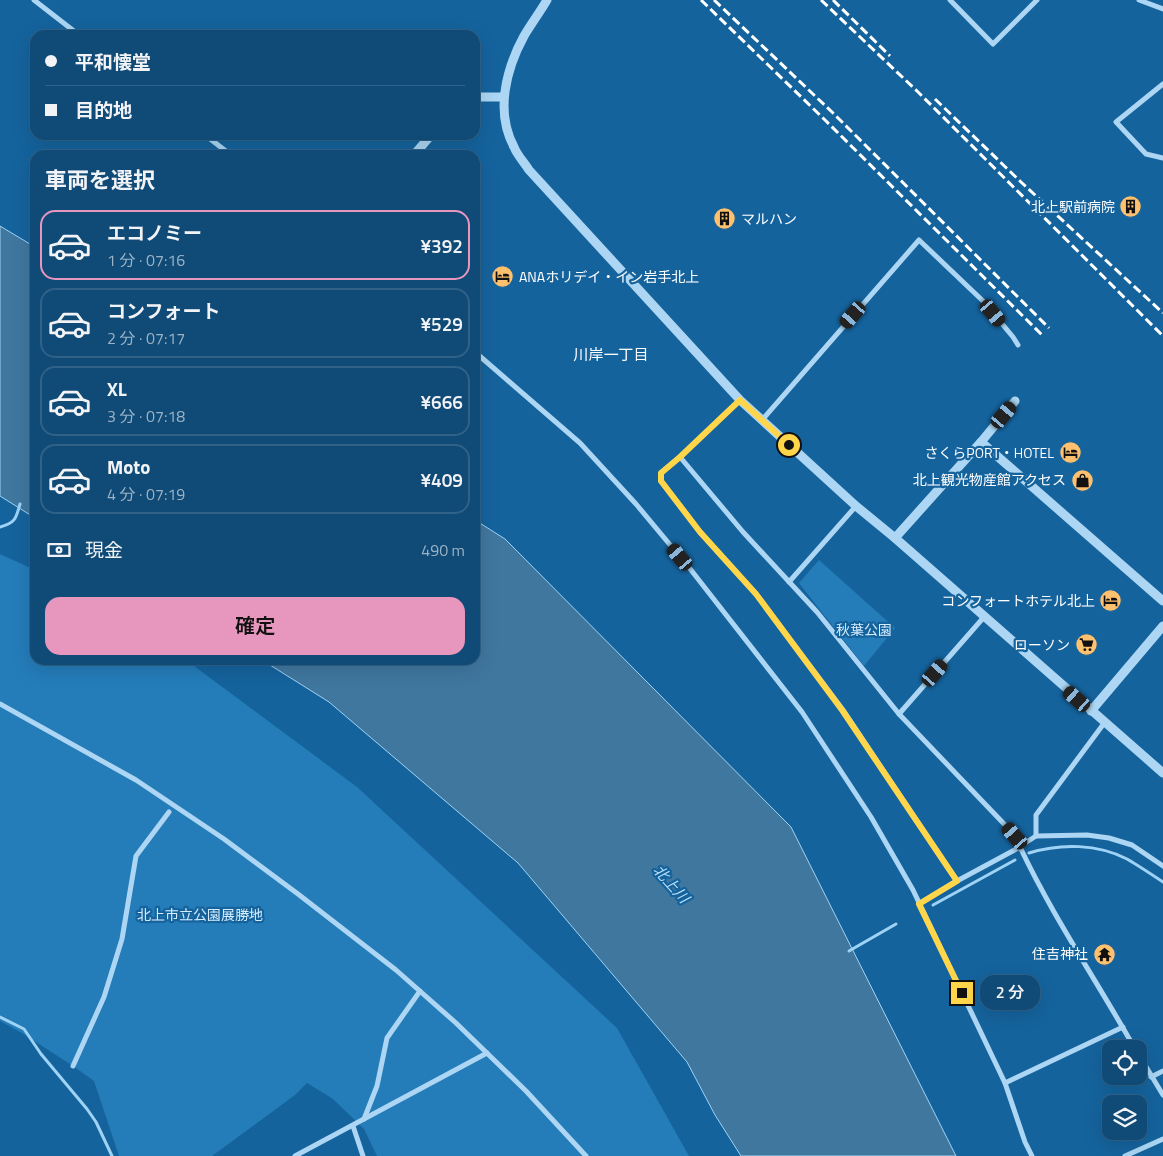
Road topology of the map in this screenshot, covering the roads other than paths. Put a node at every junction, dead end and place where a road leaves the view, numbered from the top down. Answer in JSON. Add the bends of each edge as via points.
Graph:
{"nodes":[{"id":1,"x":34,"y":0,"type":"edge"},
{"id":2,"x":547,"y":0,"type":"edge"},
{"id":3,"x":950,"y":0,"type":"edge"},
{"id":4,"x":1038,"y":0,"type":"edge"},
{"id":5,"x":1139,"y":0,"type":"edge"},
{"id":6,"x":1163,"y":9,"type":"edge"},
{"id":7,"x":73,"y":30,"type":"edge"},
{"id":8,"x":1163,"y":84,"type":"edge"},
{"id":9,"x":480,"y":97,"type":"edge"},
{"id":10,"x":504,"y":97,"type":"junction"},
{"id":11,"x":212,"y":140,"type":"edge"},
{"id":12,"x":427,"y":140,"type":"edge"},
{"id":13,"x":225,"y":150,"type":"edge"},
{"id":14,"x":418,"y":150,"type":"edge"},
{"id":15,"x":1163,"y":158,"type":"edge"},
{"id":16,"x":1018,"y":345,"type":"dead end"},
{"id":17,"x":480,"y":356,"type":"edge"},
{"id":18,"x":740,"y":400,"type":"junction"},
{"id":19,"x":1015,"y":402,"type":"dead end"},
{"id":20,"x":762,"y":420,"type":"junction"},
{"id":21,"x":981,"y":442,"type":"junction"},
{"id":22,"x":680,"y":457,"type":"junction"},
{"id":23,"x":856,"y":506,"type":"junction"},
{"id":24,"x":894,"y":538,"type":"junction"},
{"id":25,"x":789,"y":582,"type":"junction"},
{"id":26,"x":1163,"y":601,"type":"edge"},
{"id":27,"x":984,"y":617,"type":"junction"},
{"id":28,"x":1163,"y":626,"type":"edge"},
{"id":29,"x":0,"y":704,"type":"edge"},
{"id":30,"x":1091,"y":711,"type":"junction"},
{"id":31,"x":899,"y":714,"type":"junction"},
{"id":32,"x":1105,"y":722,"type":"junction"},
{"id":33,"x":1163,"y":773,"type":"edge"},
{"id":34,"x":169,"y":812,"type":"dead end"},
{"id":35,"x":1036,"y":836,"type":"junction"},
{"id":36,"x":1163,"y":866,"type":"edge"},
{"id":37,"x":957,"y":881,"type":"junction"},
{"id":38,"x":919,"y":904,"type":"junction"},
{"id":39,"x":420,"y":991,"type":"junction"},
{"id":40,"x":1123,"y":1027,"type":"junction"},
{"id":41,"x":1130,"y":1040,"type":"edge"},
{"id":42,"x":487,"y":1053,"type":"junction"},
{"id":43,"x":73,"y":1066,"type":"dead end"},
{"id":44,"x":1147,"y":1070,"type":"edge"},
{"id":45,"x":1163,"y":1071,"type":"edge"},
{"id":46,"x":1151,"y":1077,"type":"junction"},
{"id":47,"x":1005,"y":1083,"type":"junction"},
{"id":48,"x":1163,"y":1095,"type":"edge"},
{"id":49,"x":364,"y":1119,"type":"junction"},
{"id":50,"x":353,"y":1126,"type":"junction"},
{"id":51,"x":1163,"y":1138,"type":"edge"},
{"id":52,"x":295,"y":1156,"type":"edge"},
{"id":53,"x":363,"y":1156,"type":"edge"},
{"id":54,"x":586,"y":1156,"type":"edge"},
{"id":55,"x":1032,"y":1156,"type":"edge"},
{"id":56,"x":1126,"y":1156,"type":"edge"}],
"edges":[{"from":1,"to":7,"type":"street"},
{"from":2,"to":10,"type":"street","via":[[510,66]]},
{"from":3,"to":4,"type":"street","via":[[993,44]]},
{"from":5,"to":6,"type":"street"},
{"from":8,"to":15,"type":"street","via":[[1116,122],[1146,154]]},
{"from":9,"to":10,"type":"street"},
{"from":10,"to":18,"type":"street","via":[[505,123],[514,147],[529,170]]},
{"from":11,"to":13,"type":"street"},
{"from":12,"to":14,"type":"street"},
{"from":16,"to":20,"type":"street","via":[[983,301],[918,240]]},
{"from":17,"to":38,"type":"street","via":[[580,443],[691,570],[802,712],[871,817]]},
{"from":18,"to":20,"type":"street"},
{"from":18,"to":22,"type":"street"},
{"from":19,"to":21,"type":"street"},
{"from":20,"to":23,"type":"street"},
{"from":21,"to":24,"type":"street"},
{"from":21,"to":26,"type":"street"},
{"from":22,"to":25,"type":"street"},
{"from":22,"to":37,"type":"street","via":[[661,473],[661,481],[700,532],[756,594],[842,710]]},
{"from":23,"to":24,"type":"street"},
{"from":23,"to":25,"type":"street"},
{"from":24,"to":27,"type":"street"},
{"from":25,"to":31,"type":"street"},
{"from":27,"to":30,"type":"street"},
{"from":27,"to":31,"type":"street"},
{"from":28,"to":30,"type":"street"},
{"from":29,"to":39,"type":"street","via":[[136,780],[224,839]]},
{"from":30,"to":32,"type":"street"},
{"from":31,"to":35,"type":"street","via":[[1022,845]]},
{"from":32,"to":33,"type":"street"},
{"from":32,"to":35,"type":"street","via":[[1036,815]]},
{"from":34,"to":43,"type":"street","via":[[136,856],[122,939],[104,997]]},
{"from":35,"to":36,"type":"street","via":[[1109,838],[1132,845]]},
{"from":37,"to":38,"type":"street"},
{"from":37,"to":40,"type":"street","via":[[1020,847],[1061,926]]},
{"from":38,"to":47,"type":"street"},
{"from":39,"to":42,"type":"street"},
{"from":39,"to":49,"type":"street","via":[[387,1038],[377,1086]]},
{"from":40,"to":41,"type":"street"},
{"from":40,"to":47,"type":"street"},
{"from":42,"to":49,"type":"street"},
{"from":42,"to":54,"type":"street"},
{"from":44,"to":46,"type":"street"},
{"from":45,"to":46,"type":"street"},
{"from":46,"to":48,"type":"street"},
{"from":47,"to":55,"type":"street"},
{"from":49,"to":50,"type":"street"},
{"from":50,"to":52,"type":"street"},
{"from":50,"to":53,"type":"street"},
{"from":51,"to":56,"type":"street"}]}
